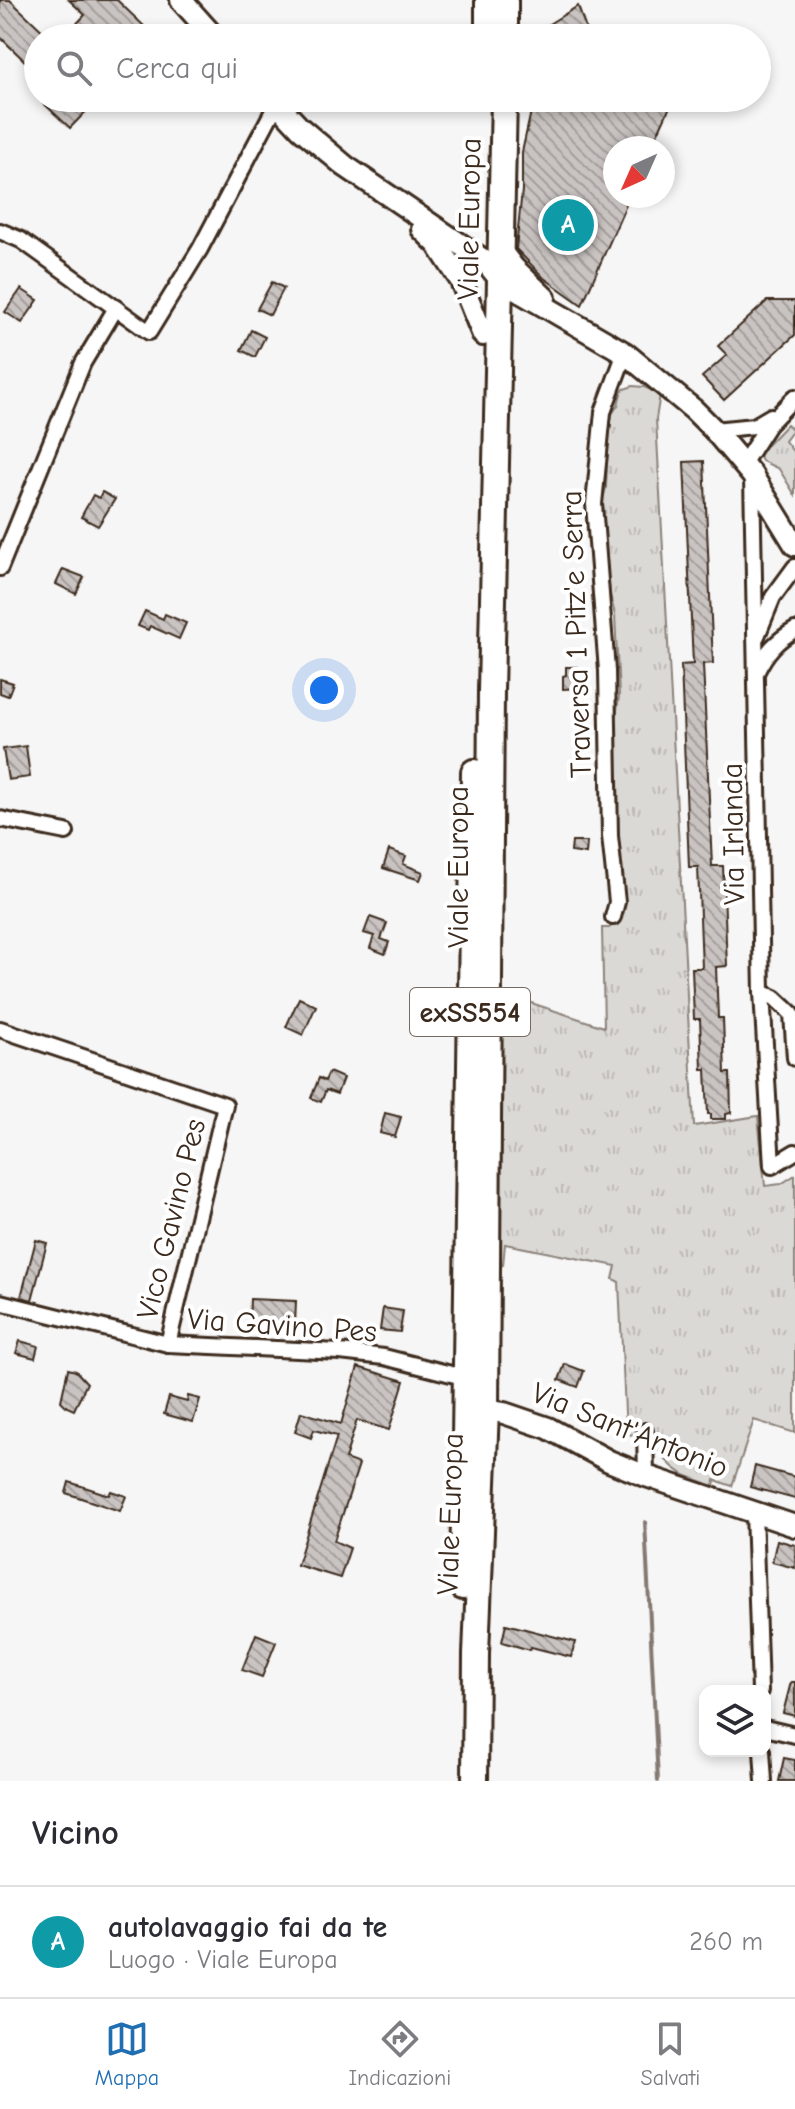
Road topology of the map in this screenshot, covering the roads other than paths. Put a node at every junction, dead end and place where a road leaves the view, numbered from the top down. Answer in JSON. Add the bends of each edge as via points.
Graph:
{"nodes":[{"id":1,"x":181,"y":0,"type":"edge"},
{"id":2,"x":488,"y":0,"type":"edge"},
{"id":3,"x":505,"y":0,"type":"edge"},
{"id":4,"x":202,"y":24,"type":"edge"},
{"id":5,"x":488,"y":24,"type":"edge"},
{"id":6,"x":505,"y":24,"type":"edge"},
{"id":7,"x":268,"y":112,"type":"edge"},
{"id":8,"x":285,"y":112,"type":"edge"},
{"id":9,"x":488,"y":112,"type":"edge"},
{"id":10,"x":503,"y":112,"type":"edge"},
{"id":11,"x":380,"y":191,"type":"junction"},
{"id":12,"x":0,"y":231,"type":"edge"},
{"id":13,"x":493,"y":256,"type":"junction"},
{"id":14,"x":501,"y":281,"type":"junction"},
{"id":15,"x":116,"y":308,"type":"junction"},
{"id":16,"x":565,"y":317,"type":"junction"},
{"id":17,"x":483,"y":335,"type":"junction"},
{"id":18,"x":625,"y":353,"type":"junction"},
{"id":19,"x":795,"y":397,"type":"edge"},
{"id":20,"x":781,"y":410,"type":"junction"},
{"id":21,"x":714,"y":430,"type":"junction"},
{"id":22,"x":747,"y":470,"type":"junction"},
{"id":23,"x":794,"y":541,"type":"edge"},
{"id":24,"x":795,"y":567,"type":"edge"},
{"id":25,"x":0,"y":568,"type":"edge"},
{"id":26,"x":795,"y":630,"type":"edge"},
{"id":27,"x":755,"y":640,"type":"junction"},
{"id":28,"x":756,"y":675,"type":"junction"},
{"id":29,"x":0,"y":819,"type":"edge"},
{"id":30,"x":66,"y":832,"type":"dead end"},
{"id":31,"x":613,"y":917,"type":"dead end"},
{"id":32,"x":762,"y":992,"type":"junction"},
{"id":33,"x":0,"y":1029,"type":"edge"},
{"id":34,"x":795,"y":1058,"type":"edge"},
{"id":35,"x":795,"y":1152,"type":"edge"},
{"id":36,"x":0,"y":1302,"type":"edge"},
{"id":37,"x":168,"y":1344,"type":"junction"},
{"id":38,"x":467,"y":1378,"type":"junction"},
{"id":39,"x":486,"y":1410,"type":"junction"},
{"id":40,"x":645,"y":1431,"type":"dead end"},
{"id":41,"x":646,"y":1476,"type":"junction"},
{"id":42,"x":754,"y":1512,"type":"junction"},
{"id":43,"x":795,"y":1526,"type":"edge"},
{"id":44,"x":760,"y":1685,"type":"edge"},
{"id":45,"x":771,"y":1729,"type":"edge"},
{"id":46,"x":795,"y":1735,"type":"edge"},
{"id":47,"x":762,"y":1757,"type":"edge"},
{"id":48,"x":459,"y":1781,"type":"edge"},
{"id":49,"x":475,"y":1781,"type":"edge"},
{"id":50,"x":764,"y":1781,"type":"edge"}],
"edges":[{"from":1,"to":4,"type":"street"},
{"from":2,"to":5,"type":"main road"},
{"from":3,"to":6,"type":"main road"},
{"from":7,"to":15,"type":"street","via":[[200,249],[149,332]]},
{"from":8,"to":11,"type":"street"},
{"from":9,"to":13,"type":"main road","name":"Viale Europa","number":"exSS554"},
{"from":10,"to":13,"type":"main road","name":"Viale Europa","number":"exSS554"},
{"from":11,"to":13,"type":"street"},
{"from":11,"to":17,"type":"street","via":[[437,244],[461,281]]},
{"from":12,"to":15,"type":"street","via":[[21,240]]},
{"from":13,"to":14,"type":"main road","name":"Viale Europa","number":"exSS554"},
{"from":13,"to":16,"type":"street","via":[[514,268]]},
{"from":13,"to":17,"type":"main road","name":"Viale Europa","number":"exSS554"},
{"from":14,"to":16,"type":"street"},
{"from":14,"to":39,"type":"main road","name":"Viale Europa","number":"exSS554","via":[[491,691]]},
{"from":15,"to":25,"type":"street","via":[[83,363]]},
{"from":16,"to":18,"type":"street"},
{"from":17,"to":38,"type":"main road","name":"Viale Europa","number":"exSS554"},
{"from":18,"to":21,"type":"street"},
{"from":18,"to":31,"type":"street","name":"Traversa 1 Pitz'e Serra","via":[[603,412],[594,504],[607,671],[610,836],[617,902]]},
{"from":19,"to":20,"type":"street"},
{"from":20,"to":21,"type":"street","via":[[754,426]]},
{"from":20,"to":22,"type":"street","via":[[755,444]]},
{"from":21,"to":22,"type":"street"},
{"from":22,"to":23,"type":"street"},
{"from":22,"to":27,"type":"street","name":"Via Irlanda"},
{"from":24,"to":27,"type":"street","name":"Via Irlanda","via":[[773,597]]},
{"from":26,"to":28,"type":"street","via":[[769,649]]},
{"from":27,"to":28,"type":"street","name":"Via Irlanda"},
{"from":28,"to":32,"type":"street","name":"Via Irlanda"},
{"from":29,"to":30,"type":"street"},
{"from":32,"to":34,"type":"street","via":[[792,1014]]},
{"from":32,"to":35,"type":"street","name":"Via Irlanda","via":[[772,1166]]},
{"from":33,"to":37,"type":"street","name":"Vico Gavino Pes","via":[[225,1105]]},
{"from":36,"to":37,"type":"street","name":"Via Gavino Pes"},
{"from":37,"to":38,"type":"street","name":"Via Gavino Pes","via":[[355,1353]]},
{"from":38,"to":48,"type":"main road","name":"Viale Europa","number":"exSS554"},
{"from":39,"to":41,"type":"street","name":"Via Sant'Antonio","via":[[548,1428]]},
{"from":39,"to":49,"type":"main road","name":"Viale Europa","number":"exSS554"},
{"from":40,"to":41,"type":"street"},
{"from":41,"to":42,"type":"street","name":"Via Sant'Antonio"},
{"from":42,"to":43,"type":"street","name":"Via Sant'Antonio"},
{"from":42,"to":44,"type":"street"},
{"from":45,"to":46,"type":"street"},
{"from":47,"to":50,"type":"street"}]}
